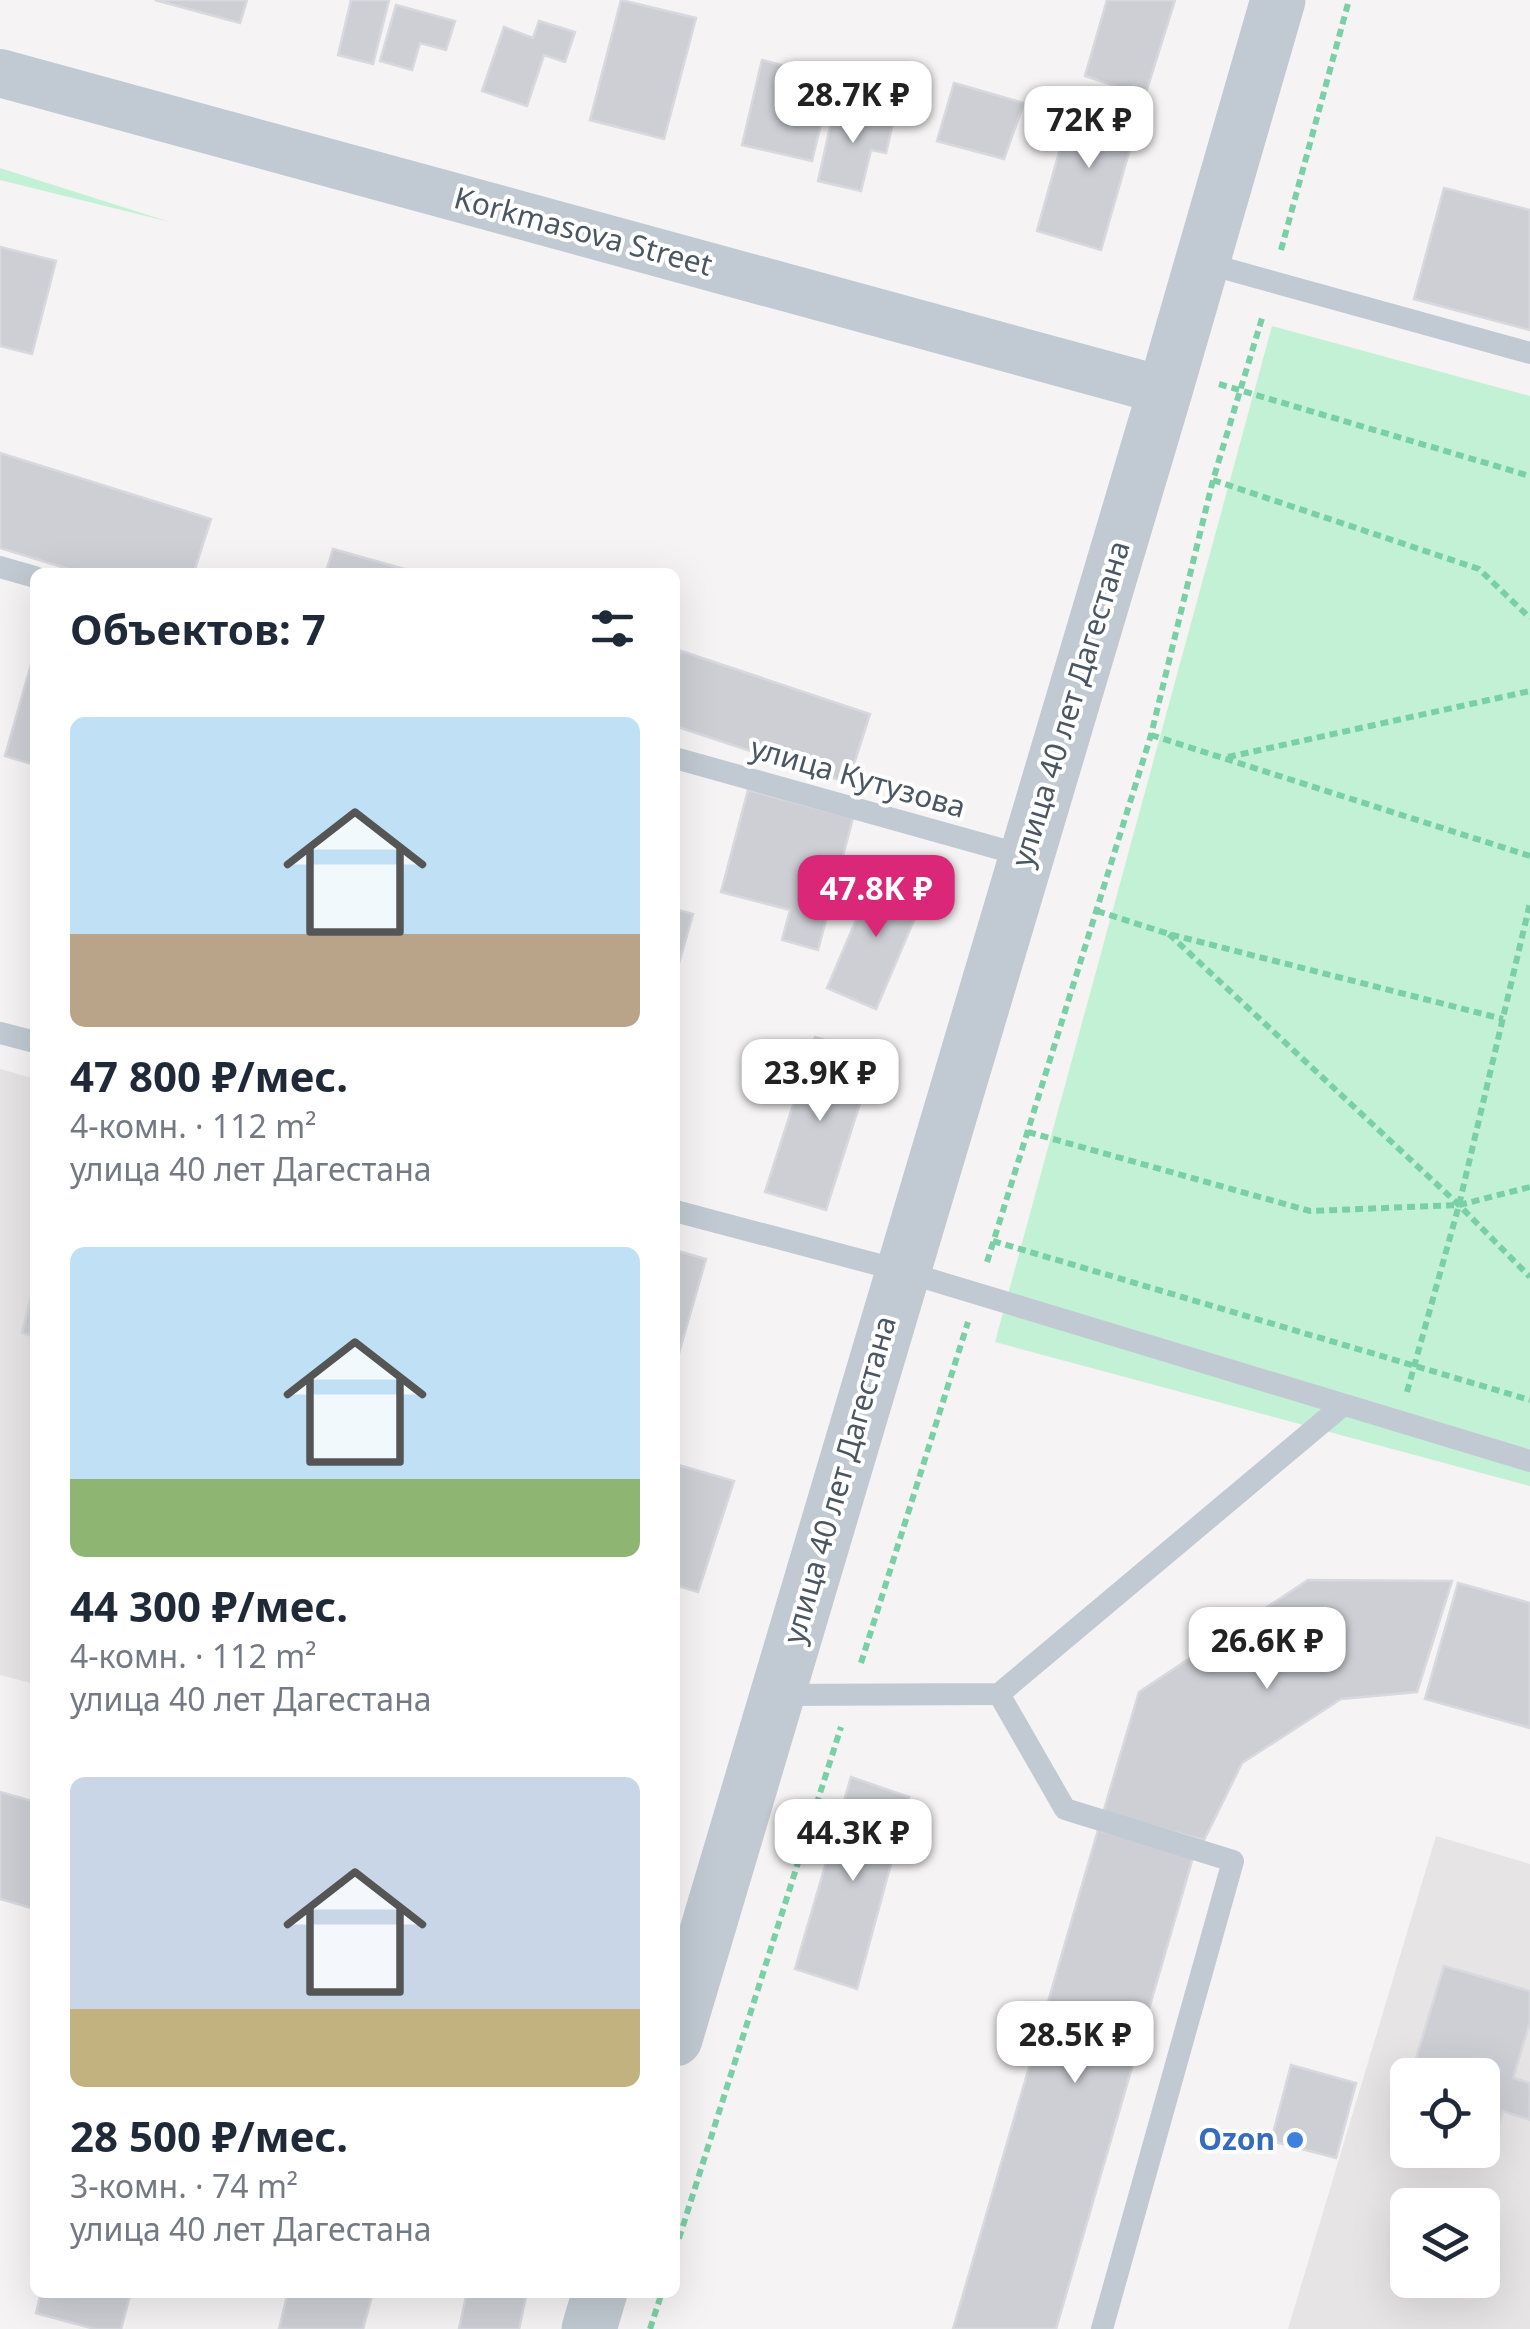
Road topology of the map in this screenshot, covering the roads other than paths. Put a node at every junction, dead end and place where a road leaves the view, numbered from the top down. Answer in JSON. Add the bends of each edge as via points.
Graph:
{"nodes":[{"id":1,"x":1278,"y":0,"type":"edge"},
{"id":2,"x":0,"y":73,"type":"edge"},
{"id":3,"x":1201,"y":262,"type":"junction"},
{"id":4,"x":1530,"y":353,"type":"edge"},
{"id":5,"x":1166,"y":390,"type":"junction"},
{"id":6,"x":0,"y":567,"type":"edge"},
{"id":7,"x":30,"y":576,"type":"edge"},
{"id":8,"x":680,"y":759,"type":"edge"},
{"id":9,"x":1025,"y":856,"type":"junction"},
{"id":10,"x":0,"y":1033,"type":"edge"},
{"id":11,"x":30,"y":1041,"type":"edge"},
{"id":12,"x":680,"y":1213,"type":"edge"},
{"id":13,"x":902,"y":1272,"type":"junction"},
{"id":14,"x":1342,"y":1406,"type":"junction"},
{"id":15,"x":1530,"y":1461,"type":"edge"},
{"id":16,"x":1000,"y":1694,"type":"junction"},
{"id":17,"x":777,"y":1696,"type":"junction"},
{"id":18,"x":680,"y":2023,"type":"edge"},
{"id":19,"x":598,"y":2298,"type":"edge"},
{"id":20,"x":589,"y":2329,"type":"edge"},
{"id":21,"x":1102,"y":2329,"type":"edge"}],
"edges":[{"from":1,"to":3,"type":"street","name":"улица 40 лет Дагестана"},
{"from":2,"to":5,"type":"street","name":"Korkmasova Street"},
{"from":3,"to":4,"type":"lane"},
{"from":3,"to":5,"type":"street","name":"улица 40 лет Дагестана"},
{"from":5,"to":9,"type":"street","name":"улица 40 лет Дагестана"},
{"from":6,"to":7,"type":"lane"},
{"from":8,"to":9,"type":"lane","name":"улица Кутузова"},
{"from":9,"to":13,"type":"street","name":"улица 40 лет Дагестана"},
{"from":10,"to":11,"type":"lane"},
{"from":12,"to":13,"type":"lane"},
{"from":13,"to":14,"type":"lane"},
{"from":13,"to":17,"type":"street","name":"улица 40 лет Дагестана"},
{"from":14,"to":15,"type":"lane"},
{"from":14,"to":16,"type":"lane"},
{"from":16,"to":17,"type":"lane"},
{"from":16,"to":21,"type":"lane","via":[[1065,1809],[1233,1861]]},
{"from":17,"to":18,"type":"street","name":"улица 40 лет Дагестана"},
{"from":19,"to":20,"type":"street"}]}
